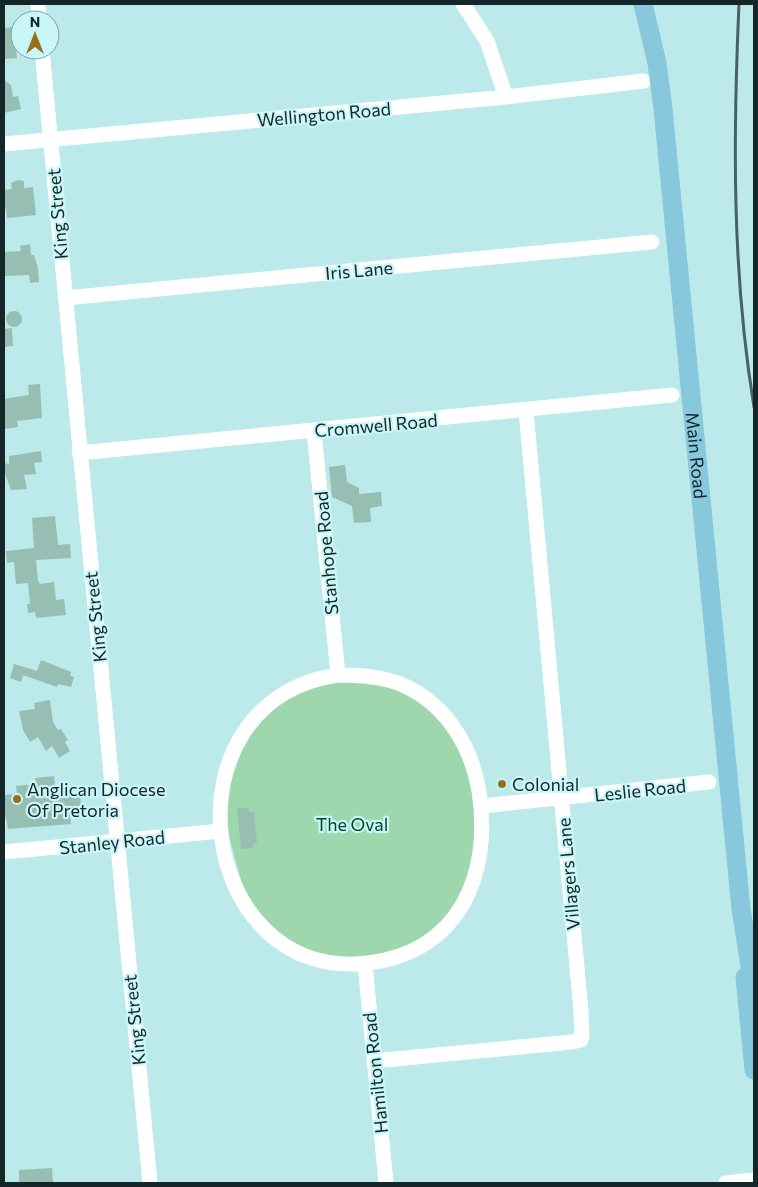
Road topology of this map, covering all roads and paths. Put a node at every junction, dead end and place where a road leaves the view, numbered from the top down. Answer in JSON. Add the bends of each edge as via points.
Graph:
{"nodes":[{"id":1,"x":462,"y":4,"type":"edge"},
{"id":2,"x":643,"y":4,"type":"edge"},
{"id":3,"x":43,"y":60,"type":"edge"},
{"id":4,"x":644,"y":81,"type":"dead end"},
{"id":5,"x":506,"y":96,"type":"junction"},
{"id":6,"x":51,"y":139,"type":"junction"},
{"id":7,"x":4,"y":144,"type":"edge"},
{"id":8,"x":652,"y":242,"type":"dead end"},
{"id":9,"x":65,"y":298,"type":"junction"},
{"id":10,"x":672,"y":396,"type":"dead end"},
{"id":11,"x":526,"y":411,"type":"junction"},
{"id":12,"x":314,"y":431,"type":"junction"},
{"id":13,"x":79,"y":453,"type":"junction"},
{"id":14,"x":338,"y":675,"type":"junction"},
{"id":15,"x":708,"y":782,"type":"dead end"},
{"id":16,"x":561,"y":798,"type":"junction"},
{"id":17,"x":482,"y":806,"type":"junction"},
{"id":18,"x":221,"y":831,"type":"junction"},
{"id":19,"x":117,"y":841,"type":"junction"},
{"id":20,"x":4,"y":852,"type":"edge"},
{"id":21,"x":741,"y":909,"type":"junction"},
{"id":22,"x":365,"y":964,"type":"junction"},
{"id":23,"x":754,"y":991,"type":"edge"},
{"id":24,"x":374,"y":1061,"type":"junction"},
{"id":25,"x":754,"y":1070,"type":"edge"},
{"id":26,"x":754,"y":1180,"type":"edge"},
{"id":27,"x":150,"y":1183,"type":"edge"},
{"id":28,"x":386,"y":1183,"type":"edge"},
{"id":29,"x":726,"y":1183,"type":"edge"}],
"edges":[{"from":1,"to":5,"type":"street","via":[[487,42]]},
{"from":2,"to":21,"type":"main road","name":"Main Road","via":[[657,63],[664,118]]},
{"from":3,"to":6,"type":"street","name":"King Street"},
{"from":4,"to":5,"type":"street","name":"Wellington Road"},
{"from":5,"to":6,"type":"street","name":"Wellington Road"},
{"from":6,"to":7,"type":"street","name":"Wellington Road"},
{"from":6,"to":9,"type":"street","name":"King Street"},
{"from":8,"to":9,"type":"street","name":"Iris Lane"},
{"from":9,"to":13,"type":"street","name":"King Street"},
{"from":10,"to":11,"type":"street","name":"Cromwell Road"},
{"from":11,"to":12,"type":"street","name":"Cromwell Road"},
{"from":11,"to":16,"type":"street","name":"Villagers Lane"},
{"from":12,"to":13,"type":"street","name":"Cromwell Road"},
{"from":12,"to":14,"type":"street","name":"Stanhope Road"},
{"from":13,"to":19,"type":"street","name":"King Street"},
{"from":14,"to":17,"type":"street","via":[[383,678],[404,686],[434,705],[466,745]]},
{"from":14,"to":18,"type":"street","via":[[315,679],[286,691],[248,723],[235,743],[225,771]]},
{"from":15,"to":16,"type":"street","name":"Leslie Road"},
{"from":16,"to":17,"type":"street","name":"Leslie Road"},
{"from":16,"to":24,"type":"street","name":"Villagers Lane","via":[[581,1011],[580,1040]]},
{"from":17,"to":22,"type":"street","via":[[483,839],[479,866],[453,919],[435,938],[407,953]]},
{"from":18,"to":19,"type":"street","name":"Stanley Road"},
{"from":18,"to":22,"type":"street","via":[[233,883],[257,923],[281,943],[308,957],[335,964]]},
{"from":19,"to":20,"type":"street","name":"Stanley Road"},
{"from":19,"to":27,"type":"street","name":"King Street"},
{"from":21,"to":23,"type":"main road","name":"Main Road"},
{"from":21,"to":25,"type":"main road","name":"Main Road","via":[[740,934]]},
{"from":22,"to":24,"type":"street","name":"Hamilton Road"},
{"from":24,"to":28,"type":"street","name":"Hamilton Road"},
{"from":26,"to":29,"type":"street"}]}
